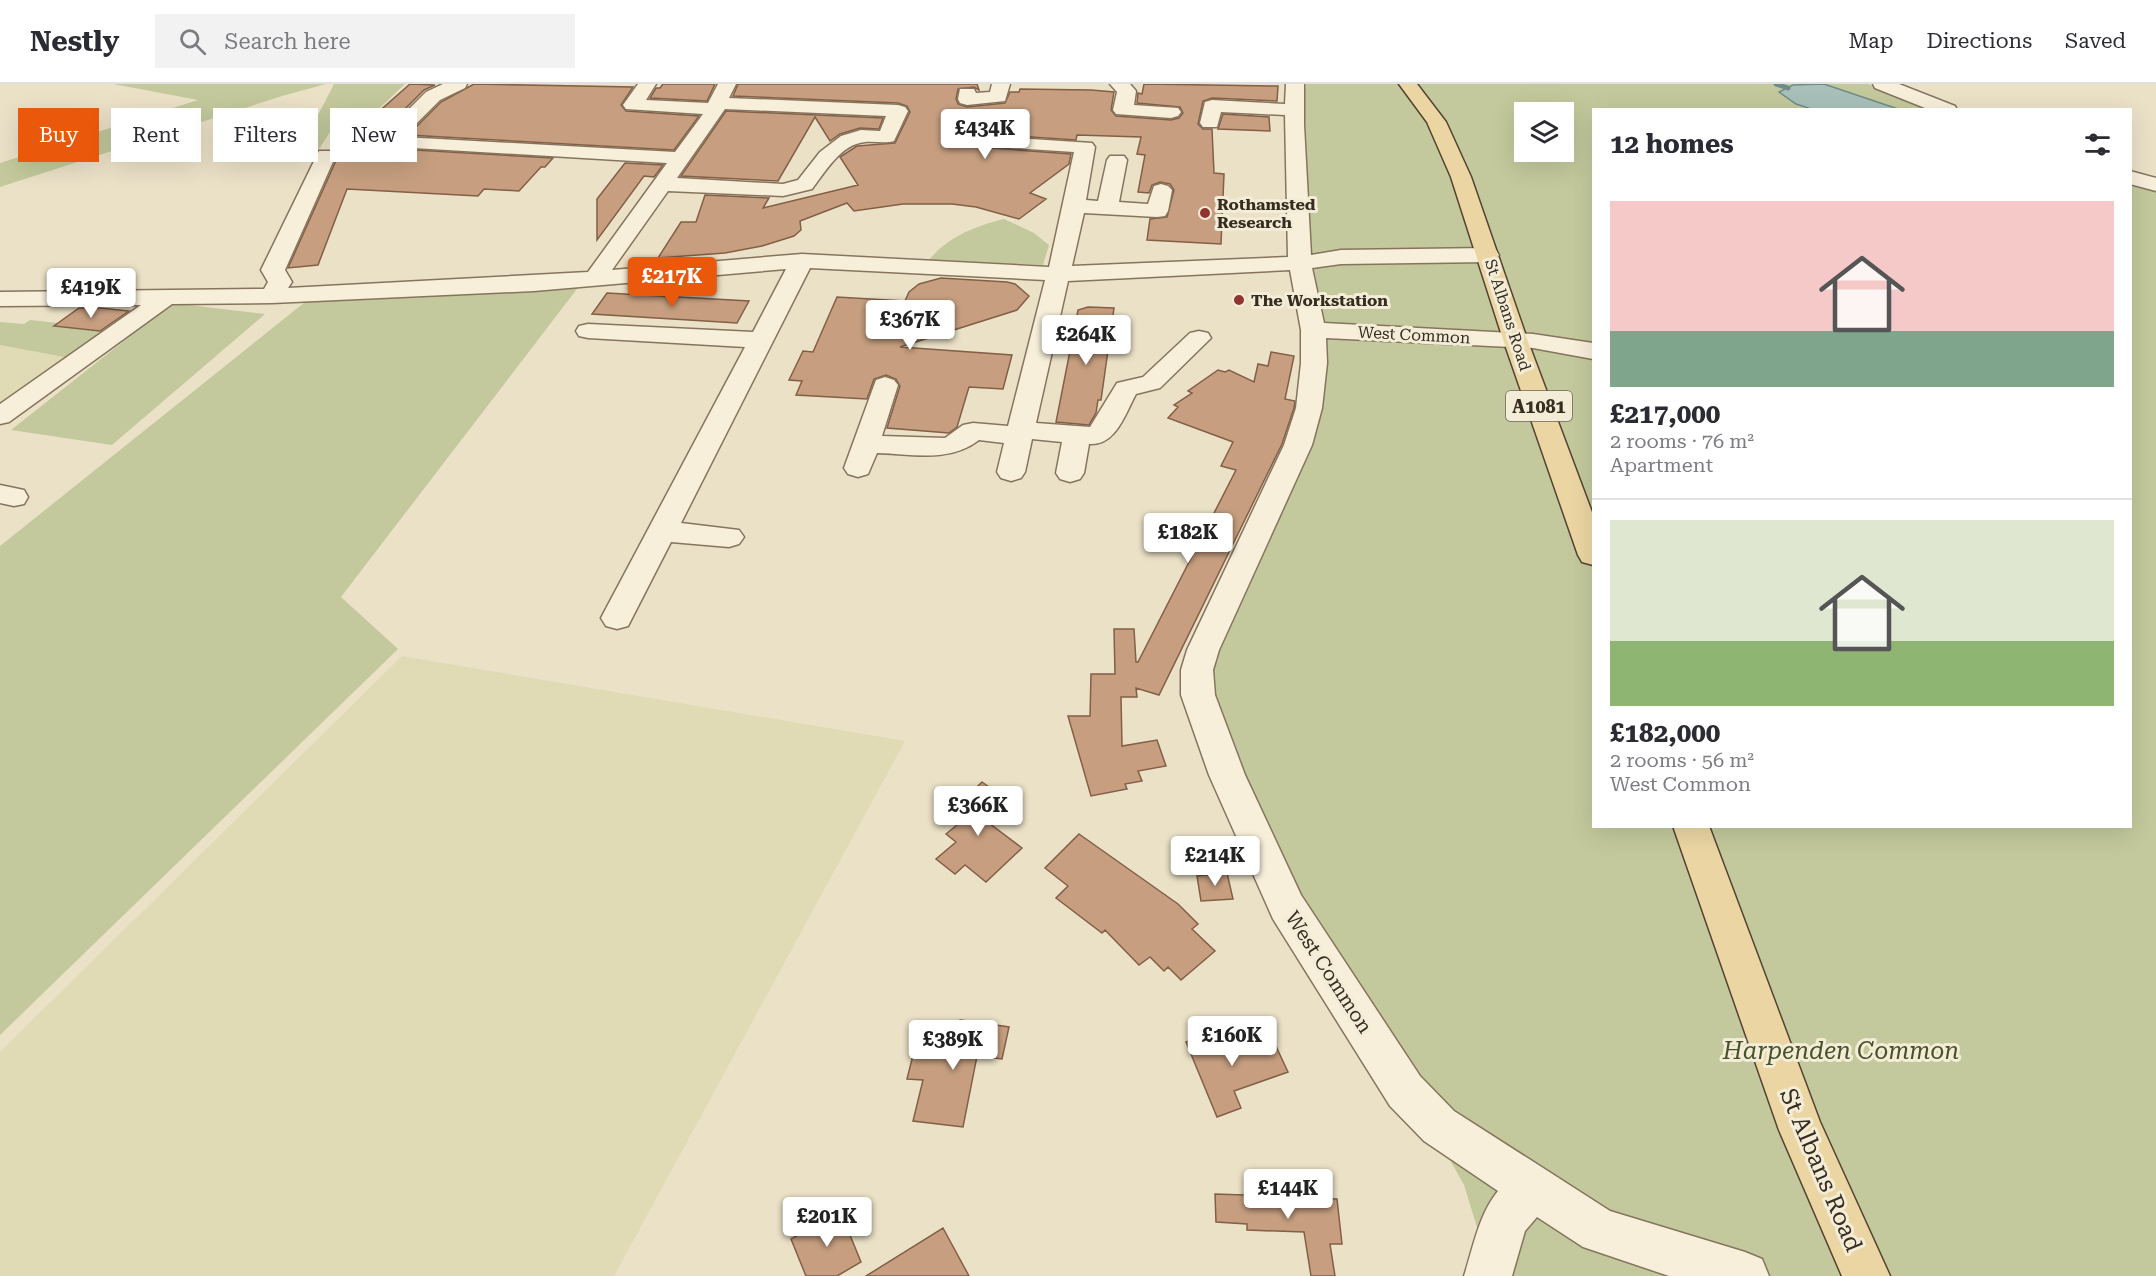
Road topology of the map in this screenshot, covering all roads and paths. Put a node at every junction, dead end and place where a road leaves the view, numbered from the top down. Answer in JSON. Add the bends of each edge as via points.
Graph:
{"nodes":[{"id":1,"x":458,"y":84,"type":"edge"},
{"id":2,"x":647,"y":84,"type":"edge"},
{"id":3,"x":728,"y":84,"type":"edge"},
{"id":4,"x":1408,"y":84,"type":"edge"},
{"id":5,"x":1882,"y":84,"type":"edge"},
{"id":6,"x":1000,"y":88,"type":"edge"},
{"id":7,"x":1123,"y":89,"type":"edge"},
{"id":8,"x":967,"y":93,"type":"dead end"},
{"id":9,"x":1294,"y":97,"type":"edge"},
{"id":10,"x":716,"y":106,"type":"junction"},
{"id":11,"x":1943,"y":108,"type":"edge"},
{"id":12,"x":1171,"y":112,"type":"dead end"},
{"id":13,"x":1210,"y":123,"type":"dead end"},
{"id":14,"x":986,"y":142,"type":"dead end"},
{"id":15,"x":326,"y":156,"type":"dead end"},
{"id":16,"x":681,"y":158,"type":"junction"},
{"id":17,"x":1117,"y":160,"type":"dead end"},
{"id":18,"x":2132,"y":178,"type":"edge"},
{"id":19,"x":662,"y":184,"type":"junction"},
{"id":20,"x":2156,"y":185,"type":"edge"},
{"id":21,"x":1161,"y":190,"type":"dead end"},
{"id":22,"x":1074,"y":206,"type":"junction"},
{"id":23,"x":1107,"y":208,"type":"junction"},
{"id":24,"x":1488,"y":255,"type":"junction"},
{"id":25,"x":802,"y":261,"type":"junction"},
{"id":26,"x":1300,"y":263,"type":"junction"},
{"id":27,"x":1059,"y":274,"type":"junction"},
{"id":28,"x":597,"y":279,"type":"junction"},
{"id":29,"x":272,"y":296,"type":"junction"},
{"id":30,"x":167,"y":297,"type":"junction"},
{"id":31,"x":0,"y":299,"type":"edge"},
{"id":32,"x":588,"y":330,"type":"dead end"},
{"id":33,"x":1313,"y":330,"type":"junction"},
{"id":34,"x":1199,"y":338,"type":"dead end"},
{"id":35,"x":1515,"y":339,"type":"junction"},
{"id":36,"x":760,"y":340,"type":"junction"},
{"id":37,"x":1592,"y":351,"type":"edge"},
{"id":38,"x":885,"y":385,"type":"dead end"},
{"id":39,"x":0,"y":416,"type":"edge"},
{"id":40,"x":1020,"y":433,"type":"junction"},
{"id":41,"x":1077,"y":435,"type":"junction"},
{"id":42,"x":1011,"y":472,"type":"dead end"},
{"id":43,"x":1070,"y":473,"type":"dead end"},
{"id":44,"x":661,"y":531,"type":"junction"},
{"id":45,"x":729,"y":537,"type":"dead end"},
{"id":46,"x":1592,"y":552,"type":"edge"},
{"id":47,"x":617,"y":618,"type":"dead end"},
{"id":48,"x":1692,"y":828,"type":"edge"},
{"id":49,"x":1531,"y":1188,"type":"junction"},
{"id":50,"x":1488,"y":1276,"type":"edge"},
{"id":51,"x":1745,"y":1276,"type":"edge"},
{"id":52,"x":1866,"y":1276,"type":"edge"}],
"edges":[{"from":1,"to":16,"type":"street","via":[[434,96],[387,142]]},
{"from":2,"to":10,"type":"street","via":[[633,105]]},
{"from":3,"to":10,"type":"street"},
{"from":4,"to":24,"type":"main road","name":"St Albans Road","number":"A1081","via":[[1441,132]]},
{"from":5,"to":11,"type":"street"},
{"from":6,"to":8,"type":"street","via":[[998,97],[967,99]]},
{"from":7,"to":12,"type":"street","via":[[1123,110]]},
{"from":9,"to":13,"type":"street","via":[[1212,106]]},
{"from":9,"to":26,"type":"street","name":"West Common"},
{"from":10,"to":16,"type":"street"},
{"from":10,"to":19,"type":"street","via":[[897,111],[886,137],[858,136],[835,148],[799,188]]},
{"from":14,"to":22,"type":"street","via":[[1085,147]]},
{"from":15,"to":29,"type":"street","via":[[273,270],[280,282]]},
{"from":16,"to":19,"type":"street"},
{"from":17,"to":23,"type":"street"},
{"from":18,"to":20,"type":"street"},
{"from":19,"to":28,"type":"street"},
{"from":21,"to":23,"type":"street","via":[[1157,211]]},
{"from":22,"to":23,"type":"street"},
{"from":22,"to":27,"type":"street"},
{"from":24,"to":26,"type":"street","via":[[1341,257]]},
{"from":24,"to":35,"type":"main road","name":"St Albans Road","number":"A1081"},
{"from":25,"to":27,"type":"street"},
{"from":25,"to":28,"type":"street"},
{"from":25,"to":36,"type":"street"},
{"from":26,"to":27,"type":"street"},
{"from":26,"to":33,"type":"street","name":"West Common"},
{"from":27,"to":40,"type":"street"},
{"from":28,"to":29,"type":"street"},
{"from":29,"to":30,"type":"street"},
{"from":30,"to":31,"type":"street"},
{"from":30,"to":39,"type":"street"},
{"from":32,"to":36,"type":"street"},
{"from":33,"to":35,"type":"street","name":"West Common"},
{"from":33,"to":49,"type":"street","name":"West Common","via":[[1309,408],[1298,445],[1203,650],[1197,670],[1198,695],[1227,775],[1287,907],[1405,1091],[1439,1126]]},
{"from":34,"to":41,"type":"street","via":[[1151,383],[1126,388],[1102,432],[1094,436]]},
{"from":35,"to":37,"type":"street","name":"West Common"},
{"from":35,"to":46,"type":"main road","name":"St Albans Road","number":"A1081"},
{"from":36,"to":44,"type":"street"},
{"from":38,"to":40,"type":"street","via":[[862,456],[956,444],[973,431]]},
{"from":40,"to":41,"type":"street"},
{"from":40,"to":42,"type":"street"},
{"from":41,"to":43,"type":"street"},
{"from":44,"to":45,"type":"street"},
{"from":44,"to":47,"type":"street"},
{"from":48,"to":52,"type":"main road","name":"St Albans Road","via":[[1801,1130]]},
{"from":49,"to":50,"type":"street","via":[[1506,1218]]},
{"from":49,"to":51,"type":"street","name":"West Common","via":[[1599,1231]]}]}
